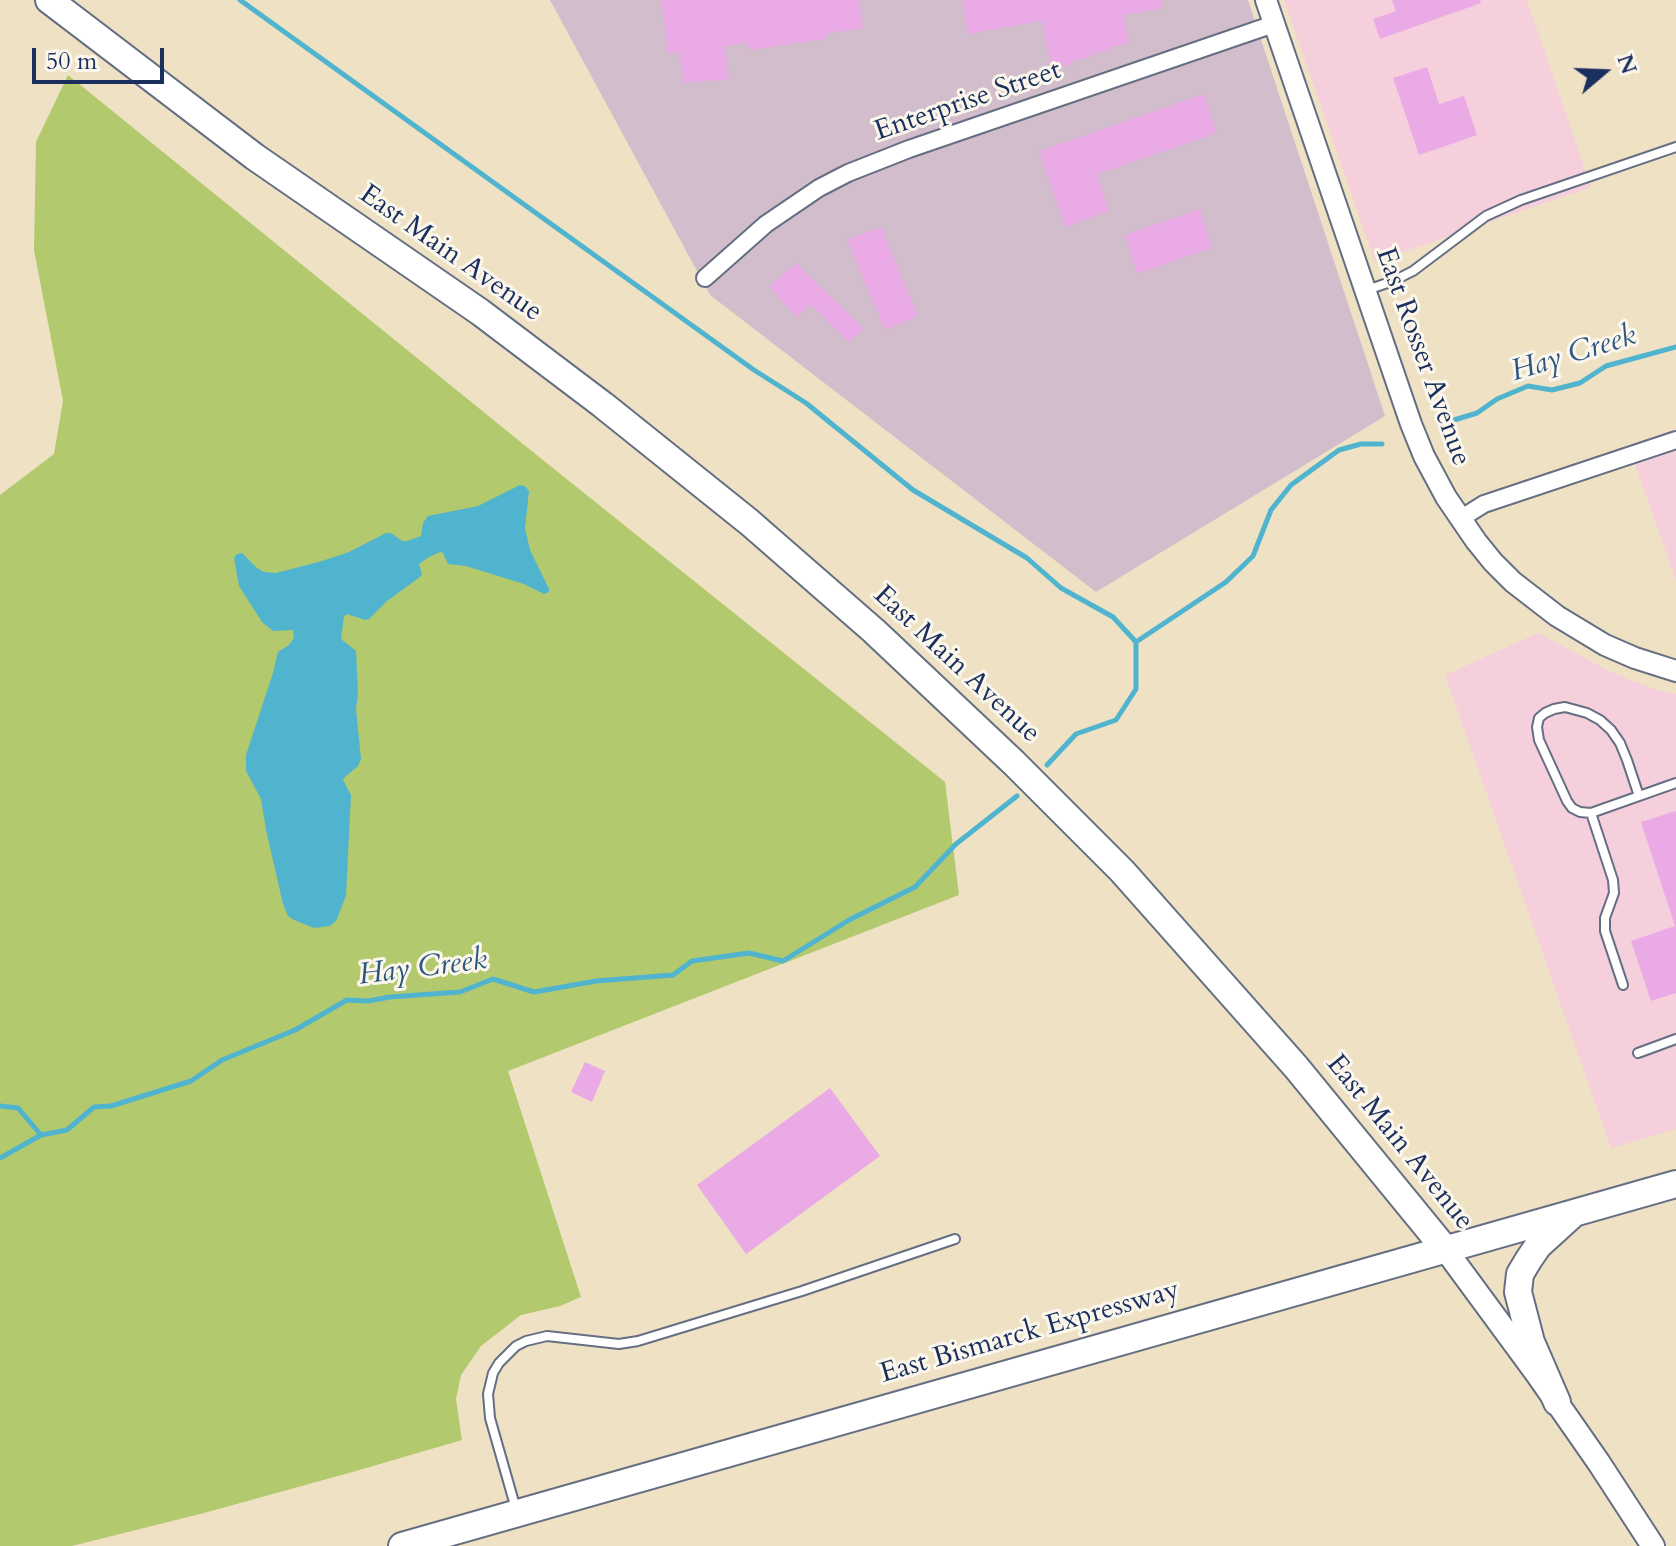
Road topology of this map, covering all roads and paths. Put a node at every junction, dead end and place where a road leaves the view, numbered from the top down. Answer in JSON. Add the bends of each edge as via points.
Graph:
{"nodes":[{"id":1,"x":49,"y":0,"type":"edge"},
{"id":2,"x":1266,"y":0,"type":"edge"},
{"id":3,"x":1274,"y":24,"type":"junction"},
{"id":4,"x":1676,"y":147,"type":"edge"},
{"id":5,"x":705,"y":278,"type":"dead end"},
{"id":6,"x":1366,"y":291,"type":"junction"},
{"id":7,"x":1676,"y":440,"type":"edge"},
{"id":8,"x":1460,"y":519,"type":"junction"},
{"id":9,"x":1676,"y":671,"type":"edge"},
{"id":10,"x":1676,"y":783,"type":"edge"},
{"id":11,"x":1639,"y":796,"type":"junction"},
{"id":12,"x":1591,"y":813,"type":"junction"},
{"id":13,"x":1623,"y":985,"type":"dead end"},
{"id":14,"x":1676,"y":1039,"type":"edge"},
{"id":15,"x":1638,"y":1053,"type":"dead end"},
{"id":16,"x":1676,"y":1184,"type":"edge"},
{"id":17,"x":1575,"y":1212,"type":"junction"},
{"id":18,"x":955,"y":1239,"type":"dead end"},
{"id":19,"x":1445,"y":1249,"type":"junction"},
{"id":20,"x":1557,"y":1402,"type":"junction"},
{"id":21,"x":517,"y":1513,"type":"junction"},
{"id":22,"x":402,"y":1546,"type":"edge"},
{"id":23,"x":1653,"y":1546,"type":"edge"}],
"edges":[{"from":1,"to":19,"type":"main road","name":"East Main Avenue","via":[[255,157],[480,312],[603,405],[874,631],[1122,871],[1296,1067]]},
{"from":2,"to":3,"type":"street","name":"East Rosser Avenue"},
{"from":3,"to":5,"type":"street","name":"Enterprise Street","via":[[848,173],[766,224]]},
{"from":3,"to":6,"type":"street","name":"East Rosser Avenue"},
{"from":4,"to":6,"type":"lane","via":[[1486,216],[1413,271]]},
{"from":6,"to":8,"type":"street","name":"East Rosser Avenue","via":[[1424,456]]},
{"from":7,"to":8,"type":"street","via":[[1484,504]]},
{"from":8,"to":9,"type":"street","name":"East Rosser Avenue","via":[[1493,562],[1557,616],[1605,645]]},
{"from":10,"to":11,"type":"lane"},
{"from":11,"to":12,"type":"lane"},
{"from":11,"to":12,"type":"lane","via":[[1611,730],[1587,713],[1554,709],[1539,718],[1539,740],[1567,801],[1572,808]]},
{"from":12,"to":13,"type":"lane","via":[[1613,880],[1605,931]]},
{"from":14,"to":15,"type":"lane"},
{"from":16,"to":17,"type":"main road","name":"East Bismarck Expressway"},
{"from":17,"to":19,"type":"main road","name":"East Bismarck Expressway"},
{"from":17,"to":20,"type":"main road","via":[[1538,1246],[1520,1274],[1518,1292],[1531,1342]]},
{"from":18,"to":21,"type":"lane","via":[[638,1341],[619,1344],[547,1336],[516,1346],[493,1373],[488,1394]]},
{"from":19,"to":20,"type":"main road","name":"East Main Avenue"},
{"from":19,"to":21,"type":"main road","name":"East Bismarck Expressway"},
{"from":20,"to":23,"type":"main road","name":"East Main Avenue"},
{"from":21,"to":22,"type":"main road","name":"East Bismarck Expressway"}]}
